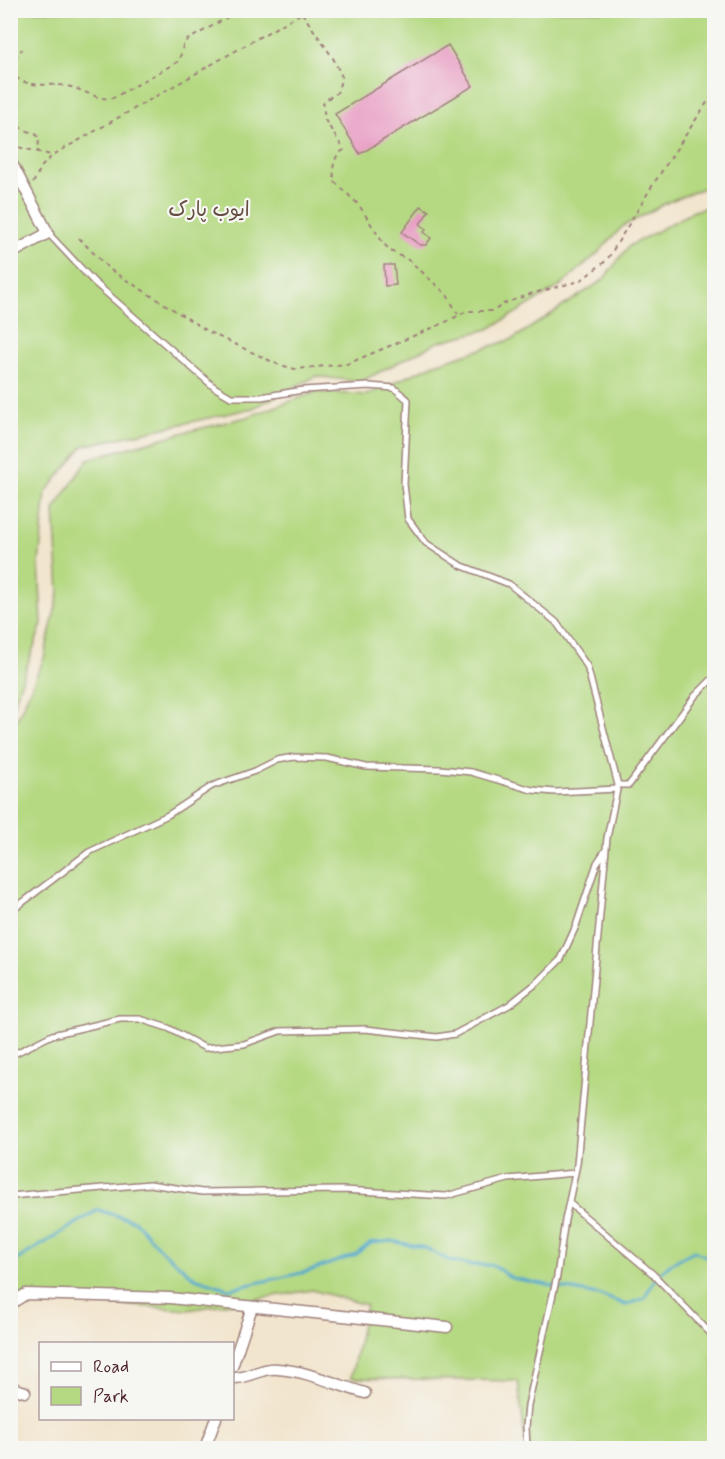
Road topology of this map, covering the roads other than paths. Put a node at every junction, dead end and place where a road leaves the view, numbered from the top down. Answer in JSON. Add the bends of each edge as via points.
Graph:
{"nodes":[{"id":1,"x":10,"y":160,"type":"edge"},
{"id":2,"x":48,"y":233,"type":"junction"},
{"id":3,"x":10,"y":254,"type":"edge"},
{"id":4,"x":714,"y":677,"type":"edge"},
{"id":5,"x":617,"y":787,"type":"junction"},
{"id":6,"x":606,"y":850,"type":"junction"},
{"id":7,"x":10,"y":912,"type":"edge"},
{"id":8,"x":10,"y":1056,"type":"edge"},
{"id":9,"x":575,"y":1173,"type":"junction"},
{"id":10,"x":10,"y":1196,"type":"edge"},
{"id":11,"x":569,"y":1203,"type":"junction"},
{"id":12,"x":10,"y":1304,"type":"edge"},
{"id":13,"x":252,"y":1307,"type":"junction"},
{"id":14,"x":447,"y":1327,"type":"dead end"},
{"id":15,"x":714,"y":1337,"type":"edge"},
{"id":16,"x":234,"y":1361,"type":"edge"},
{"id":17,"x":234,"y":1378,"type":"edge"},
{"id":18,"x":10,"y":1387,"type":"edge"},
{"id":19,"x":25,"y":1392,"type":"dead end"},
{"id":20,"x":365,"y":1393,"type":"dead end"},
{"id":21,"x":216,"y":1420,"type":"edge"},
{"id":22,"x":205,"y":1449,"type":"edge"},
{"id":23,"x":527,"y":1449,"type":"edge"}],
"edges":[{"from":1,"to":2,"type":"street"},
{"from":2,"to":3,"type":"street"},
{"from":2,"to":5,"type":"lane","via":[[94,282],[214,387],[231,397],[369,386],[394,388],[408,400],[404,484],[408,519],[426,543],[460,565],[509,584],[556,622],[587,666]]},
{"from":4,"to":5,"type":"lane","via":[[694,696],[629,785]]},
{"from":5,"to":6,"type":"lane"},
{"from":5,"to":7,"type":"lane","via":[[555,792],[532,790],[471,772],[366,767],[327,758],[277,760],[212,786],[168,815],[89,852]]},
{"from":6,"to":8,"type":"lane","via":[[597,863],[561,959],[509,1005],[455,1034],[437,1037],[365,1029],[280,1031],[244,1044],[205,1048],[168,1028],[140,1019],[120,1019],[52,1035]]},
{"from":6,"to":9,"type":"lane"},
{"from":9,"to":10,"type":"lane","via":[[508,1179],[446,1196],[370,1191],[202,1192],[150,1184]]},
{"from":9,"to":11,"type":"lane"},
{"from":11,"to":15,"type":"lane","via":[[653,1274]]},
{"from":11,"to":23,"type":"lane","via":[[528,1405]]},
{"from":12,"to":13,"type":"street","via":[[26,1294],[170,1298]]},
{"from":13,"to":14,"type":"street"},
{"from":13,"to":16,"type":"street"},
{"from":17,"to":20,"type":"street","via":[[262,1369],[277,1369]]},
{"from":18,"to":19,"type":"street"},
{"from":21,"to":22,"type":"street"}]}
